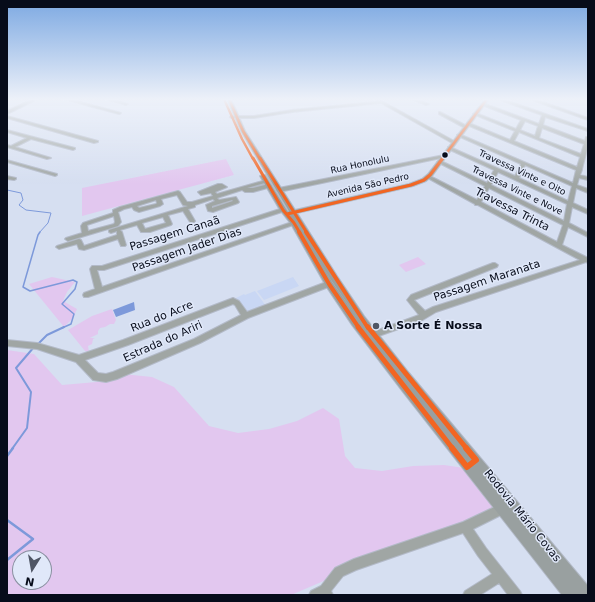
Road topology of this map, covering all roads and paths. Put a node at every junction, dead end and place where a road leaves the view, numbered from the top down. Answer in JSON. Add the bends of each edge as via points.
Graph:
{"nodes":[{"id":1,"x":43,"y":127,"type":"edge"},
{"id":2,"x":237,"y":127,"type":"edge"},
{"id":3,"x":241,"y":127,"type":"edge"},
{"id":4,"x":429,"y":127,"type":"edge"},
{"id":5,"x":466,"y":127,"type":"edge"},
{"id":6,"x":472,"y":127,"type":"edge"},
{"id":7,"x":511,"y":127,"type":"edge"},
{"id":8,"x":520,"y":127,"type":"edge"},
{"id":9,"x":541,"y":127,"type":"edge"},
{"id":10,"x":545,"y":127,"type":"edge"},
{"id":11,"x":518,"y":130,"type":"junction"},
{"id":12,"x":7,"y":131,"type":"edge"},
{"id":13,"x":460,"y":136,"type":"junction"},
{"id":14,"x":30,"y":138,"type":"junction"},
{"id":15,"x":537,"y":138,"type":"junction"},
{"id":16,"x":587,"y":140,"type":"edge"},
{"id":17,"x":96,"y":142,"type":"dead end"},
{"id":18,"x":454,"y":142,"type":"junction"},
{"id":19,"x":511,"y":142,"type":"junction"},
{"id":20,"x":10,"y":146,"type":"edge"},
{"id":21,"x":450,"y":148,"type":"junction"},
{"id":22,"x":73,"y":149,"type":"dead end"},
{"id":23,"x":587,"y":150,"type":"edge"},
{"id":24,"x":444,"y":156,"type":"junction"},
{"id":25,"x":583,"y":156,"type":"junction"},
{"id":26,"x":49,"y":158,"type":"dead end"},
{"id":27,"x":7,"y":160,"type":"edge"},
{"id":28,"x":439,"y":162,"type":"junction"},
{"id":29,"x":582,"y":162,"type":"junction"},
{"id":30,"x":588,"y":163,"type":"edge"},
{"id":31,"x":524,"y":164,"type":"junction"},
{"id":32,"x":497,"y":170,"type":"junction"},
{"id":33,"x":580,"y":170,"type":"junction"},
{"id":34,"x":55,"y":175,"type":"dead end"},
{"id":35,"x":578,"y":176,"type":"junction"},
{"id":36,"x":7,"y":177,"type":"edge"},
{"id":37,"x":428,"y":177,"type":"junction"},
{"id":38,"x":14,"y":178,"type":"dead end"},
{"id":39,"x":517,"y":178,"type":"junction"},
{"id":40,"x":588,"y":179,"type":"edge"},
{"id":41,"x":267,"y":182,"type":"junction"},
{"id":42,"x":487,"y":186,"type":"junction"},
{"id":43,"x":575,"y":186,"type":"junction"},
{"id":44,"x":246,"y":188,"type":"junction"},
{"id":45,"x":279,"y":190,"type":"junction"},
{"id":46,"x":588,"y":191,"type":"edge"},
{"id":47,"x":215,"y":197,"type":"junction"},
{"id":48,"x":477,"y":204,"type":"junction"},
{"id":49,"x":571,"y":204,"type":"junction"},
{"id":50,"x":184,"y":208,"type":"junction"},
{"id":51,"x":288,"y":212,"type":"junction"},
{"id":52,"x":588,"y":212,"type":"edge"},
{"id":53,"x":165,"y":214,"type":"junction"},
{"id":54,"x":192,"y":221,"type":"dead end"},
{"id":55,"x":139,"y":222,"type":"junction"},
{"id":56,"x":294,"y":223,"type":"junction"},
{"id":57,"x":566,"y":224,"type":"junction"},
{"id":58,"x":118,"y":229,"type":"junction"},
{"id":59,"x":588,"y":235,"type":"edge"},
{"id":60,"x":120,"y":236,"type":"junction"},
{"id":61,"x":68,"y":239,"type":"dead end"},
{"id":62,"x":79,"y":241,"type":"junction"},
{"id":63,"x":123,"y":245,"type":"dead end"},
{"id":64,"x":559,"y":245,"type":"junction"},
{"id":65,"x":59,"y":247,"type":"dead end"},
{"id":66,"x":587,"y":260,"type":"edge"},
{"id":67,"x":495,"y":265,"type":"dead end"},
{"id":68,"x":329,"y":284,"type":"junction"},
{"id":69,"x":99,"y":290,"type":"junction"},
{"id":70,"x":86,"y":295,"type":"dead end"},
{"id":71,"x":424,"y":315,"type":"junction"},
{"id":72,"x":244,"y":316,"type":"junction"},
{"id":73,"x":373,"y":335,"type":"junction"},
{"id":74,"x":7,"y":343,"type":"edge"},
{"id":75,"x":79,"y":359,"type":"junction"},
{"id":76,"x":472,"y":463,"type":"junction"},
{"id":77,"x":501,"y":509,"type":"junction"},
{"id":78,"x":465,"y":527,"type":"junction"},
{"id":79,"x":500,"y":576,"type":"junction"},
{"id":80,"x":322,"y":593,"type":"edge"},
{"id":81,"x":469,"y":595,"type":"edge"},
{"id":82,"x":516,"y":595,"type":"edge"},
{"id":83,"x":571,"y":595,"type":"edge"},
{"id":84,"x":587,"y":595,"type":"edge"}],
"edges":[{"from":1,"to":17,"type":"street"},
{"from":2,"to":41,"type":"main road","name":"Rodovia Mário Covas"},
{"from":3,"to":45,"type":"main road","name":"Rodovia Mário Covas"},
{"from":4,"to":18,"type":"street"},
{"from":5,"to":13,"type":"main road","name":"Avenida São Pedro"},
{"from":6,"to":19,"type":"street"},
{"from":7,"to":11,"type":"street"},
{"from":8,"to":11,"type":"street"},
{"from":9,"to":15,"type":"street"},
{"from":10,"to":16,"type":"street"},
{"from":11,"to":15,"type":"street"},
{"from":11,"to":19,"type":"street"},
{"from":12,"to":14,"type":"street"},
{"from":13,"to":18,"type":"main road","name":"Avenida São Pedro"},
{"from":13,"to":31,"type":"street"},
{"from":14,"to":20,"type":"street"},
{"from":14,"to":22,"type":"street"},
{"from":15,"to":25,"type":"street"},
{"from":16,"to":23,"type":"street"},
{"from":18,"to":21,"type":"main road","name":"Avenida São Pedro"},
{"from":19,"to":33,"type":"street"},
{"from":20,"to":26,"type":"street"},
{"from":21,"to":24,"type":"main road","name":"Avenida São Pedro"},
{"from":21,"to":32,"type":"street","name":"Travessa Vinte e Oito"},
{"from":23,"to":25,"type":"street"},
{"from":24,"to":28,"type":"main road","name":"Avenida São Pedro"},
{"from":24,"to":45,"type":"street","name":"Rua Honolulu"},
{"from":25,"to":29,"type":"street"},
{"from":27,"to":34,"type":"street"},
{"from":28,"to":37,"type":"main road","name":"Avenida São Pedro"},
{"from":28,"to":42,"type":"street","name":"Travessa Vinte e Nove"},
{"from":29,"to":30,"type":"street"},
{"from":29,"to":33,"type":"street"},
{"from":31,"to":39,"type":"street"},
{"from":31,"to":43,"type":"street"},
{"from":32,"to":39,"type":"street","name":"Travessa Vinte e Oito"},
{"from":32,"to":42,"type":"street"},
{"from":33,"to":35,"type":"street"},
{"from":35,"to":40,"type":"street"},
{"from":35,"to":43,"type":"street"},
{"from":36,"to":38,"type":"street"},
{"from":37,"to":48,"type":"street","name":"Travessa Trinta"},
{"from":37,"to":51,"type":"main road","name":"Avenida São Pedro","via":[[411,185]]},
{"from":39,"to":49,"type":"street","name":"Travessa Vinte e Oito"},
{"from":41,"to":44,"type":"street","via":[[253,190]]},
{"from":41,"to":44,"type":"street","via":[[246,183]]},
{"from":41,"to":51,"type":"main road","name":"Rodovia Mário Covas"},
{"from":42,"to":48,"type":"street"},
{"from":42,"to":57,"type":"street","name":"Travessa Vinte e Nove"},
{"from":43,"to":46,"type":"street"},
{"from":43,"to":49,"type":"street"},
{"from":44,"to":47,"type":"street"},
{"from":45,"to":51,"type":"main road","name":"Rodovia Mário Covas"},
{"from":47,"to":50,"type":"street"},
{"from":47,"to":61,"type":"street","via":[[188,204],[185,204],[178,193],[158,198],[116,210],[116,216]]},
{"from":48,"to":64,"type":"street","name":"Travessa Trinta"},
{"from":49,"to":52,"type":"street","name":"Travessa Vinte e Oito"},
{"from":49,"to":57,"type":"street"},
{"from":50,"to":53,"type":"street"},
{"from":50,"to":54,"type":"street"},
{"from":51,"to":56,"type":"main road","name":"Rodovia Mário Covas"},
{"from":51,"to":69,"type":"street","name":"Passagem Canaã","via":[[94,268]]},
{"from":51,"to":73,"type":"main road","name":"Rodovia Mário Covas"},
{"from":53,"to":55,"type":"street"},
{"from":53,"to":55,"type":"street","via":[[169,224],[148,231],[143,231]]},
{"from":55,"to":58,"type":"street"},
{"from":56,"to":68,"type":"main road","name":"Rodovia Mário Covas"},
{"from":56,"to":69,"type":"street","name":"Passagem Jader Dias"},
{"from":57,"to":59,"type":"street","name":"Travessa Vinte e Nove"},
{"from":57,"to":64,"type":"street"},
{"from":58,"to":60,"type":"street"},
{"from":58,"to":62,"type":"street"},
{"from":60,"to":62,"type":"street","via":[[84,248],[81,248]]},
{"from":60,"to":63,"type":"street"},
{"from":62,"to":65,"type":"street"},
{"from":64,"to":66,"type":"street","name":"Travessa Trinta"},
{"from":66,"to":71,"type":"street","name":"Passagem Maranata"},
{"from":67,"to":71,"type":"street","via":[[410,300]]},
{"from":68,"to":72,"type":"street","name":"Estrada do Ariri"},
{"from":68,"to":76,"type":"main road","name":"Rodovia Mário Covas","via":[[385,363]]},
{"from":69,"to":70,"type":"street","name":"Passagem Jader Dias"},
{"from":71,"to":73,"type":"street","name":"Passagem Maranata"},
{"from":72,"to":75,"type":"street","name":"Rua do Acre","via":[[237,303],[233,301]]},
{"from":72,"to":75,"type":"street","name":"Estrada do Ariri","via":[[197,341],[114,376],[96,377]]},
{"from":73,"to":76,"type":"main road","name":"Rodovia Mário Covas"},
{"from":74,"to":75,"type":"street","name":"Estrada do Ariri","via":[[33,346]]},
{"from":76,"to":77,"type":"main road","name":"Rodovia Mário Covas"},
{"from":76,"to":84,"type":"main road","name":"Rodovia Mário Covas"},
{"from":77,"to":78,"type":"street"},
{"from":77,"to":83,"type":"main road","name":"Rodovia Mário Covas"},
{"from":78,"to":79,"type":"street"},
{"from":78,"to":80,"type":"street","via":[[354,565],[339,572]]},
{"from":79,"to":81,"type":"street"},
{"from":79,"to":82,"type":"street"}]}
